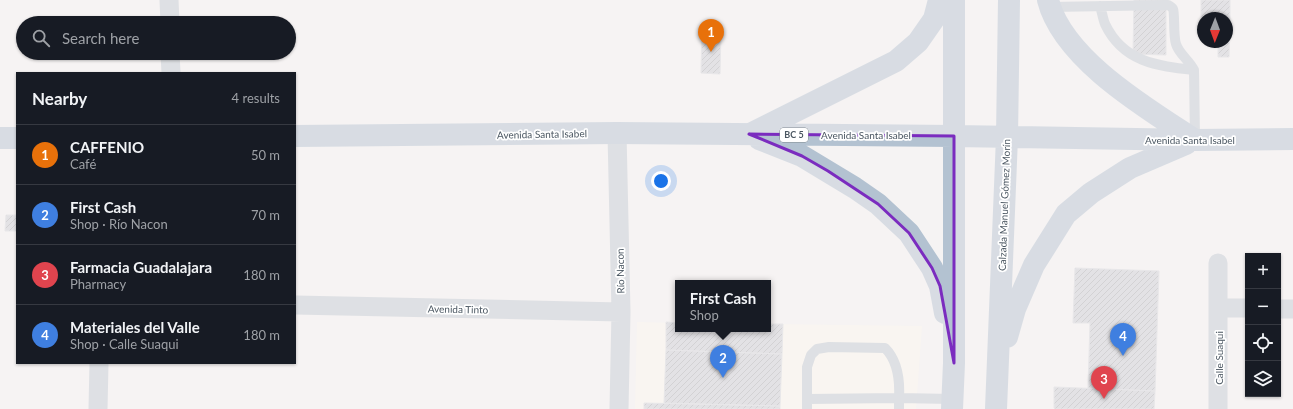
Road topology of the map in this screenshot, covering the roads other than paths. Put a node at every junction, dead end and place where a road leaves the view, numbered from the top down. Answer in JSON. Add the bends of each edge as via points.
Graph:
{"nodes":[{"id":1,"x":169,"y":0,"type":"edge"},
{"id":2,"x":939,"y":0,"type":"edge"},
{"id":3,"x":954,"y":0,"type":"edge"},
{"id":4,"x":1009,"y":0,"type":"edge"},
{"id":5,"x":1049,"y":4,"type":"edge"},
{"id":6,"x":1100,"y":6,"type":"junction"},
{"id":7,"x":170,"y":16,"type":"edge"},
{"id":8,"x":170,"y":60,"type":"edge"},
{"id":9,"x":1194,"y":70,"type":"junction"},
{"id":10,"x":171,"y":72,"type":"edge"},
{"id":11,"x":617,"y":133,"type":"junction"},
{"id":12,"x":749,"y":134,"type":"junction"},
{"id":13,"x":296,"y":136,"type":"edge"},
{"id":14,"x":954,"y":136,"type":"junction"},
{"id":15,"x":0,"y":138,"type":"edge"},
{"id":16,"x":16,"y":138,"type":"edge"},
{"id":17,"x":1006,"y":138,"type":"junction"},
{"id":18,"x":1293,"y":139,"type":"edge"},
{"id":19,"x":1194,"y":140,"type":"junction"},
{"id":20,"x":1218,"y":263,"type":"dead end"},
{"id":21,"x":296,"y":305,"type":"edge"},
{"id":22,"x":1219,"y":308,"type":"junction"},
{"id":23,"x":1245,"y":308,"type":"edge"},
{"id":24,"x":1281,"y":309,"type":"edge"},
{"id":25,"x":1293,"y":309,"type":"edge"},
{"id":26,"x":621,"y":312,"type":"junction"},
{"id":27,"x":954,"y":363,"type":"junction"},
{"id":28,"x":99,"y":364,"type":"edge"},
{"id":29,"x":997,"y":373,"type":"junction"},
{"id":30,"x":899,"y":398,"type":"junction"},
{"id":31,"x":807,"y":404,"type":"edge"},
{"id":32,"x":952,"y":404,"type":"edge"},
{"id":33,"x":98,"y":409,"type":"edge"},
{"id":34,"x":619,"y":409,"type":"edge"},
{"id":35,"x":899,"y":409,"type":"edge"},
{"id":36,"x":996,"y":409,"type":"edge"},
{"id":37,"x":1218,"y":409,"type":"edge"}],
"edges":[{"from":1,"to":7,"type":"street"},
{"from":2,"to":12,"type":"main road","via":[[934,19],[918,42],[896,61]]},
{"from":3,"to":14,"type":"main road"},
{"from":4,"to":17,"type":"main road","name":"Calzada Manuel Gómez Morín"},
{"from":5,"to":6,"type":"lane"},
{"from":5,"to":19,"type":"main road","via":[[1070,44],[1103,75],[1136,102]]},
{"from":6,"to":9,"type":"lane","via":[[1112,37],[1132,56],[1146,62]]},
{"from":6,"to":9,"type":"lane","via":[[1170,6],[1174,11],[1176,44]]},
{"from":8,"to":10,"type":"street"},
{"from":9,"to":19,"type":"lane"},
{"from":11,"to":12,"type":"main road","name":"Avenida Santa Isabel","number":"BC 5"},
{"from":11,"to":13,"type":"main road","name":"Avenida Santa Isabel","number":"BC 5"},
{"from":11,"to":26,"type":"street","name":"Río Nacon"},
{"from":12,"to":14,"type":"main road","name":"Avenida Santa Isabel","number":"BC 5"},
{"from":12,"to":27,"type":"main road","via":[[802,156],[835,176],[878,204],[909,233],[932,268],[940,286]]},
{"from":14,"to":17,"type":"main road","name":"Avenida Santa Isabel","number":"BC 5"},
{"from":14,"to":27,"type":"main road"},
{"from":15,"to":16,"type":"main road"},
{"from":17,"to":19,"type":"main road","name":"Avenida Santa Isabel","number":"BC 5"},
{"from":17,"to":29,"type":"main road","name":"Calzada Manuel Gómez Morín"},
{"from":18,"to":19,"type":"main road","name":"Avenida Santa Isabel","number":"BC 5"},
{"from":19,"to":29,"type":"main road","via":[[1130,168],[1091,193],[1066,214],[1034,265],[1015,309]]},
{"from":20,"to":22,"type":"street","name":"Calle Suaqui"},
{"from":21,"to":26,"type":"street","name":"Avenida Tinto"},
{"from":22,"to":23,"type":"street"},
{"from":22,"to":37,"type":"street","name":"Calle Suaqui"},
{"from":24,"to":25,"type":"street"},
{"from":26,"to":34,"type":"street","name":"Río Nacon"},
{"from":27,"to":32,"type":"main road"},
{"from":28,"to":33,"type":"street"},
{"from":29,"to":36,"type":"main road","name":"Calzada Manuel Gómez Morín"},
{"from":30,"to":31,"type":"lane"},
{"from":30,"to":31,"type":"lane","via":[[897,369],[892,355],[885,348],[829,347],[817,349],[811,355],[807,367]]},
{"from":30,"to":32,"type":"lane"},
{"from":30,"to":35,"type":"lane"}]}
